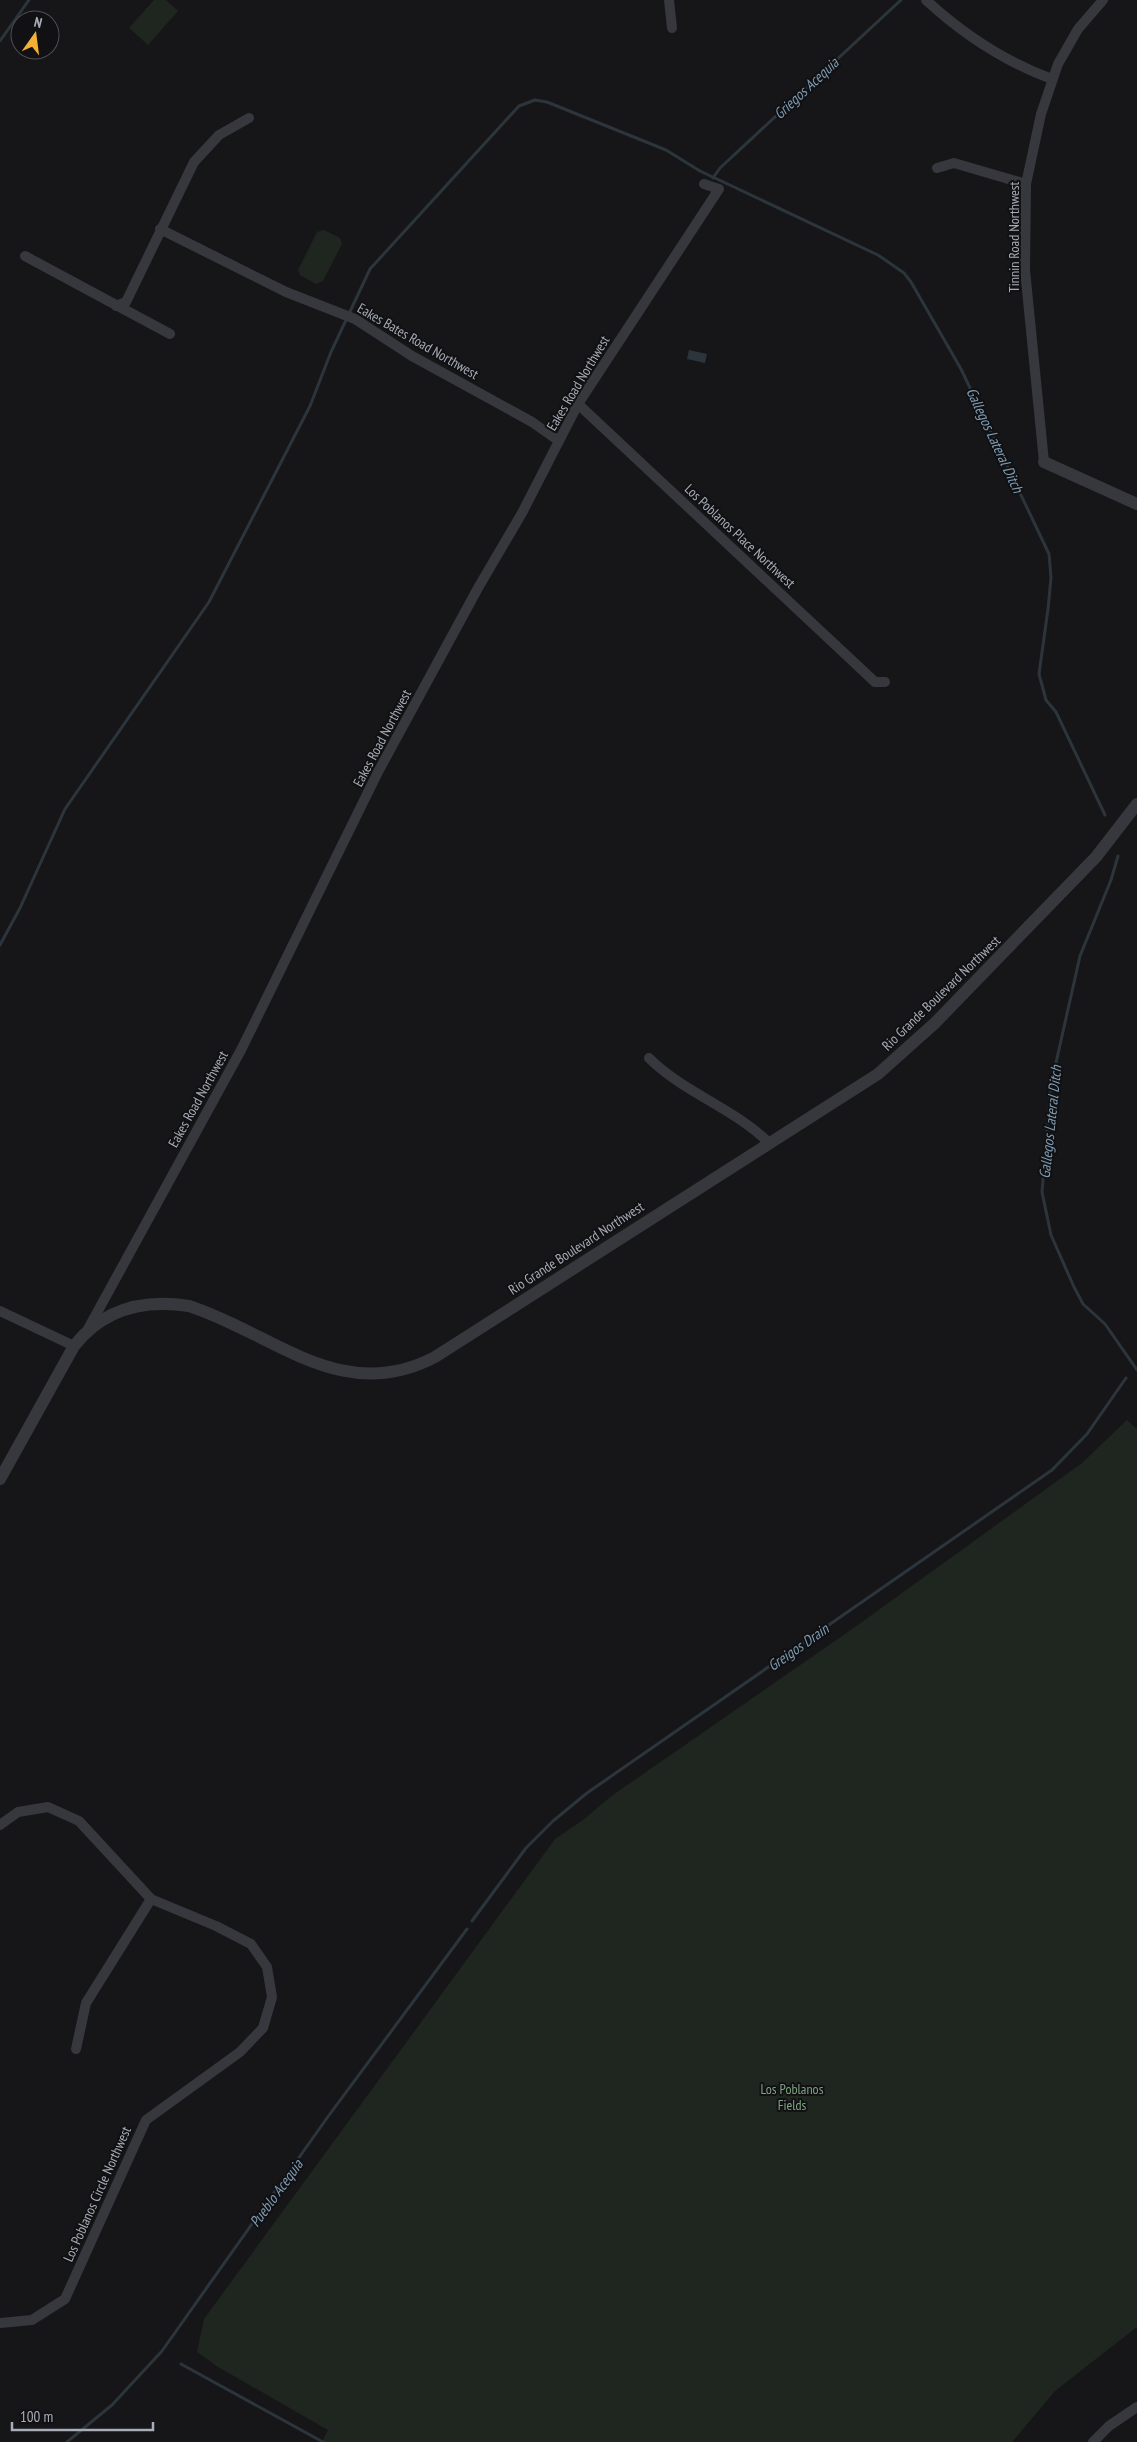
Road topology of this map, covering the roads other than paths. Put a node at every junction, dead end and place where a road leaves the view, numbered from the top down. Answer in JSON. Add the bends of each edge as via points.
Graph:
{"nodes":[{"id":1,"x":669,"y":0,"type":"edge"},
{"id":2,"x":926,"y":0,"type":"edge"},
{"id":3,"x":1103,"y":0,"type":"edge"},
{"id":4,"x":672,"y":28,"type":"dead end"},
{"id":5,"x":1052,"y":78,"type":"junction"},
{"id":6,"x":249,"y":118,"type":"dead end"},
{"id":7,"x":937,"y":168,"type":"dead end"},
{"id":8,"x":704,"y":184,"type":"dead end"},
{"id":9,"x":1026,"y":184,"type":"junction"},
{"id":10,"x":160,"y":229,"type":"junction"},
{"id":11,"x":25,"y":256,"type":"dead end"},
{"id":12,"x":116,"y":306,"type":"junction"},
{"id":13,"x":170,"y":334,"type":"dead end"},
{"id":14,"x":578,"y":404,"type":"junction"},
{"id":15,"x":559,"y":441,"type":"junction"},
{"id":16,"x":1044,"y":462,"type":"joint"},
{"id":17,"x":1137,"y":504,"type":"edge"},
{"id":18,"x":886,"y":682,"type":"dead end"},
{"id":19,"x":1137,"y":804,"type":"edge"},
{"id":20,"x":649,"y":1058,"type":"dead end"},
{"id":21,"x":769,"y":1143,"type":"junction"},
{"id":22,"x":0,"y":1310,"type":"edge"},
{"id":23,"x":88,"y":1329,"type":"junction"},
{"id":24,"x":74,"y":1346,"type":"junction"},
{"id":25,"x":0,"y":1479,"type":"edge"},
{"id":26,"x":0,"y":1825,"type":"edge"},
{"id":27,"x":151,"y":1899,"type":"junction"},
{"id":28,"x":76,"y":2049,"type":"dead end"},
{"id":29,"x":0,"y":2324,"type":"edge"},
{"id":30,"x":1137,"y":2407,"type":"edge"},
{"id":31,"x":1093,"y":2442,"type":"edge"}],
"edges":[{"from":1,"to":4,"type":"street"},
{"from":2,"to":5,"type":"street","via":[[982,45],[1009,61]]},
{"from":3,"to":5,"type":"street","name":"Tinnin Road Northwest","via":[[1078,29]]},
{"from":5,"to":9,"type":"street","name":"Tinnin Road Northwest"},
{"from":6,"to":10,"type":"street","via":[[219,135],[194,162]]},
{"from":7,"to":9,"type":"street","via":[[954,163]]},
{"from":8,"to":14,"type":"street","name":"Eakes Road Northwest","via":[[719,189]]},
{"from":9,"to":16,"type":"street","name":"Tinnin Road Northwest","via":[[1025,270]]},
{"from":10,"to":12,"type":"street","via":[[126,302]]},
{"from":10,"to":15,"type":"street","name":"Eakes Bates Road Northwest","via":[[286,292],[355,319]]},
{"from":11,"to":12,"type":"street"},
{"from":12,"to":13,"type":"street"},
{"from":14,"to":15,"type":"street","name":"Eakes Road Northwest"},
{"from":14,"to":18,"type":"street","name":"Los Poblanos Place Northwest","via":[[875,682]]},
{"from":15,"to":23,"type":"street","name":"Eakes Road Northwest","via":[[378,772],[241,1050]]},
{"from":16,"to":17,"type":"street"},
{"from":19,"to":21,"type":"street","name":"Rio Grande Boulevard Northwest","via":[[1096,857],[935,1023],[878,1074]]},
{"from":20,"to":21,"type":"street","via":[[665,1073],[752,1126]]},
{"from":21,"to":23,"type":"street","name":"Rio Grande Boulevard Northwest","via":[[416,1367],[369,1375],[340,1372],[189,1306],[168,1303],[142,1305],[114,1313]]},
{"from":22,"to":24,"type":"street"},
{"from":23,"to":24,"type":"street","name":"Rio Grande Boulevard Northwest"},
{"from":24,"to":25,"type":"street","name":"Rio Grande Boulevard Northwest"},
{"from":26,"to":27,"type":"street","name":"Los Poblanos Circle Northwest","via":[[18,1812],[48,1807],[79,1821]]},
{"from":27,"to":28,"type":"street","via":[[86,2003]]},
{"from":27,"to":29,"type":"street","name":"Los Poblanos Circle Northwest","via":[[251,1944],[267,1967],[272,1997],[263,2028],[240,2052],[146,2120],[65,2299],[32,2320]]},
{"from":30,"to":31,"type":"street","via":[[1109,2426]]}]}
